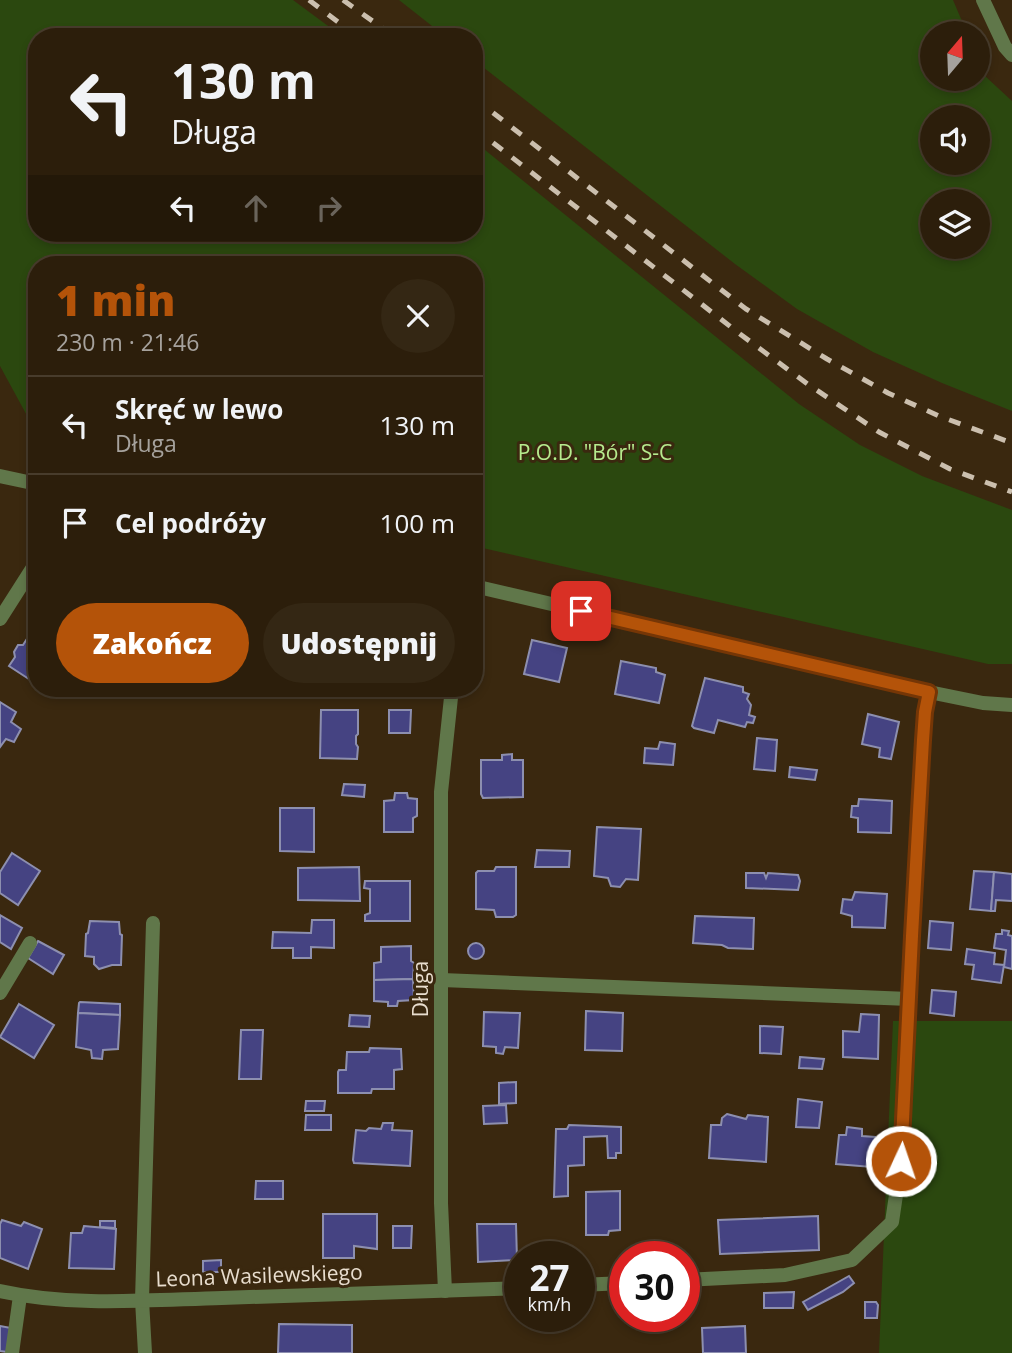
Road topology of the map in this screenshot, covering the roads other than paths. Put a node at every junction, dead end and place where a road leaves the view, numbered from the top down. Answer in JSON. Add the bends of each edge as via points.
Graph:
{"nodes":[{"id":1,"x":983,"y":0,"type":"edge"},
{"id":2,"x":1012,"y":55,"type":"edge"},
{"id":3,"x":0,"y":476,"type":"edge"},
{"id":4,"x":28,"y":482,"type":"edge"},
{"id":5,"x":28,"y":575,"type":"edge"},
{"id":6,"x":483,"y":588,"type":"edge"},
{"id":7,"x":0,"y":619,"type":"edge"},
{"id":8,"x":929,"y":692,"type":"junction"},
{"id":9,"x":451,"y":697,"type":"edge"},
{"id":10,"x":1012,"y":705,"type":"edge"},
{"id":11,"x":153,"y":923,"type":"dead end"},
{"id":12,"x":30,"y":943,"type":"dead end"},
{"id":13,"x":442,"y":980,"type":"junction"},
{"id":14,"x":0,"y":993,"type":"edge"},
{"id":15,"x":909,"y":999,"type":"junction"},
{"id":16,"x":700,"y":1279,"type":"edge"},
{"id":17,"x":504,"y":1289,"type":"edge"},
{"id":18,"x":0,"y":1291,"type":"edge"},
{"id":19,"x":445,"y":1291,"type":"junction"},
{"id":20,"x":20,"y":1296,"type":"junction"},
{"id":21,"x":142,"y":1300,"type":"junction"},
{"id":22,"x":12,"y":1353,"type":"edge"},
{"id":23,"x":145,"y":1353,"type":"edge"}],
"edges":[{"from":1,"to":2,"type":"street"},
{"from":3,"to":4,"type":"street"},
{"from":5,"to":7,"type":"street"},
{"from":6,"to":8,"type":"street"},
{"from":8,"to":10,"type":"street"},
{"from":8,"to":15,"type":"street"},
{"from":9,"to":13,"type":"street","name":"Długa","via":[[441,792]]},
{"from":11,"to":21,"type":"street"},
{"from":12,"to":14,"type":"street"},
{"from":13,"to":15,"type":"street"},
{"from":13,"to":19,"type":"street","name":"Długa"},
{"from":15,"to":16,"type":"street","via":[[901,1161],[892,1222],[852,1260],[785,1275]]},
{"from":17,"to":19,"type":"street","name":"Leona Wasilewskiego"},
{"from":18,"to":20,"type":"street","name":"Leona Wasilewskiego"},
{"from":19,"to":21,"type":"street","name":"Leona Wasilewskiego"},
{"from":20,"to":21,"type":"street","name":"Leona Wasilewskiego"},
{"from":20,"to":22,"type":"street"},
{"from":21,"to":23,"type":"street"}]}
